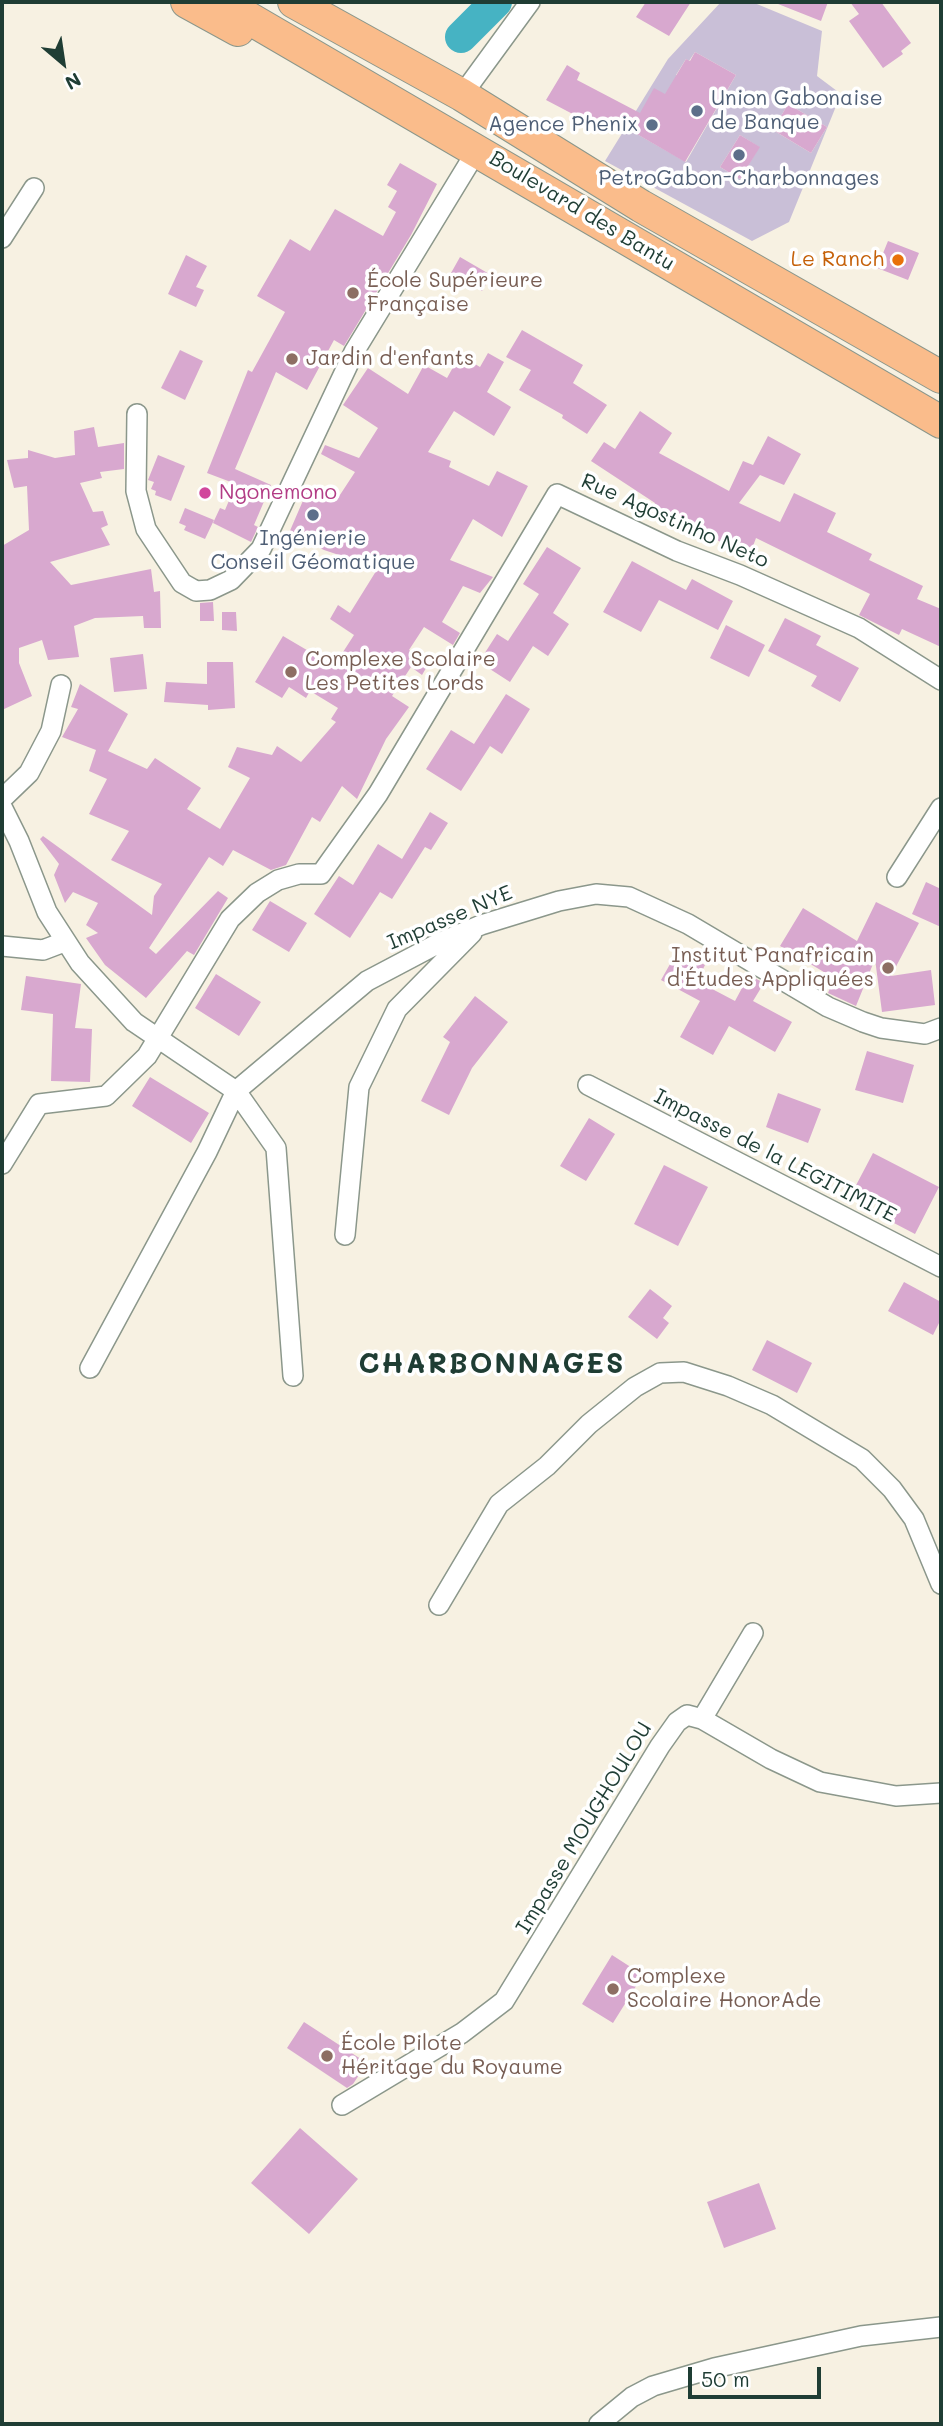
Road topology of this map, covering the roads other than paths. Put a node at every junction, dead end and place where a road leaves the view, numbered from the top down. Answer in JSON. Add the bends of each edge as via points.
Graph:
{"nodes":[{"id":1,"x":187,"y":2,"type":"edge"},
{"id":2,"x":222,"y":2,"type":"edge"},
{"id":3,"x":294,"y":2,"type":"edge"},
{"id":4,"x":530,"y":2,"type":"edge"},
{"id":5,"x":462,"y":95,"type":"junction"},
{"id":6,"x":468,"y":164,"type":"junction"},
{"id":7,"x":34,"y":188,"type":"dead end"},
{"id":8,"x":593,"y":218,"type":"junction"},
{"id":9,"x":2,"y":238,"type":"edge"},
{"id":10,"x":941,"y":377,"type":"edge"},
{"id":11,"x":137,"y":414,"type":"dead end"},
{"id":12,"x":941,"y":422,"type":"edge"},
{"id":13,"x":941,"y":680,"type":"edge"},
{"id":14,"x":61,"y":685,"type":"dead end"},
{"id":15,"x":2,"y":799,"type":"edge"},
{"id":16,"x":2,"y":807,"type":"edge"},
{"id":17,"x":941,"y":808,"type":"edge"},
{"id":18,"x":897,"y":877,"type":"dead end"},
{"id":19,"x":481,"y":925,"type":"junction"},
{"id":20,"x":64,"y":942,"type":"junction"},
{"id":21,"x":2,"y":946,"type":"edge"},
{"id":22,"x":941,"y":1028,"type":"edge"},
{"id":23,"x":158,"y":1040,"type":"junction"},
{"id":24,"x":588,"y":1086,"type":"dead end"},
{"id":25,"x":236,"y":1091,"type":"junction"},
{"id":26,"x":2,"y":1164,"type":"edge"},
{"id":27,"x":345,"y":1235,"type":"dead end"},
{"id":28,"x":941,"y":1267,"type":"edge"},
{"id":29,"x":90,"y":1368,"type":"dead end"},
{"id":30,"x":293,"y":1376,"type":"dead end"},
{"id":31,"x":941,"y":1584,"type":"edge"},
{"id":32,"x":439,"y":1605,"type":"dead end"},
{"id":33,"x":753,"y":1633,"type":"dead end"},
{"id":34,"x":702,"y":1719,"type":"junction"},
{"id":35,"x":941,"y":1798,"type":"edge"},
{"id":36,"x":342,"y":2105,"type":"dead end"},
{"id":37,"x":941,"y":2327,"type":"edge"},
{"id":38,"x":599,"y":2424,"type":"edge"}],
"edges":[{"from":1,"to":6,"type":"highway"},
{"from":2,"to":8,"type":"highway","name":"Boulevard des Bantu"},
{"from":3,"to":5,"type":"highway","name":"Boulevard des Bantu"},
{"from":4,"to":5,"type":"street"},
{"from":5,"to":10,"type":"highway","name":"Boulevard des Bantu","via":[[641,205]]},
{"from":6,"to":8,"type":"highway","via":[[553,211]]},
{"from":6,"to":11,"type":"street","via":[[355,352],[261,549],[231,580],[196,591],[182,583],[146,529],[136,491]]},
{"from":7,"to":9,"type":"street"},
{"from":8,"to":12,"type":"highway","name":"Boulevard des Bantu"},
{"from":13,"to":23,"type":"street","name":"Rue Agostinho Neto","via":[[859,628],[557,494],[412,739],[337,855],[321,874],[278,880],[230,919]]},
{"from":14,"to":15,"type":"street","via":[[51,731],[29,773]]},
{"from":16,"to":20,"type":"street"},
{"from":17,"to":18,"type":"street"},
{"from":19,"to":22,"type":"street","name":"Impasse NYE","via":[[596,894],[629,897],[699,930],[828,1007],[863,1022],[925,1034]]},
{"from":19,"to":25,"type":"street","name":"Impasse NYE","via":[[367,981]]},
{"from":19,"to":27,"type":"street","via":[[397,1009],[359,1087]]},
{"from":20,"to":21,"type":"street","via":[[43,950]]},
{"from":20,"to":23,"type":"street","via":[[134,1022]]},
{"from":23,"to":25,"type":"street"},
{"from":23,"to":26,"type":"street","via":[[106,1096],[39,1104]]},
{"from":24,"to":28,"type":"street","name":"Impasse de la LEGITIMITE"},
{"from":25,"to":29,"type":"street"},
{"from":25,"to":30,"type":"street","via":[[276,1148]]},
{"from":31,"to":32,"type":"street","via":[[914,1519],[862,1459],[772,1405],[684,1372],[660,1373],[635,1387],[499,1504]]},
{"from":33,"to":34,"type":"street"},
{"from":34,"to":35,"type":"street","via":[[820,1782],[896,1796]]},
{"from":34,"to":36,"type":"street","name":"Impasse MOUGHOULOU","via":[[687,1715],[677,1722],[504,2001],[462,2033]]},
{"from":37,"to":38,"type":"street","via":[[837,2341],[714,2368],[653,2386]]}]}
